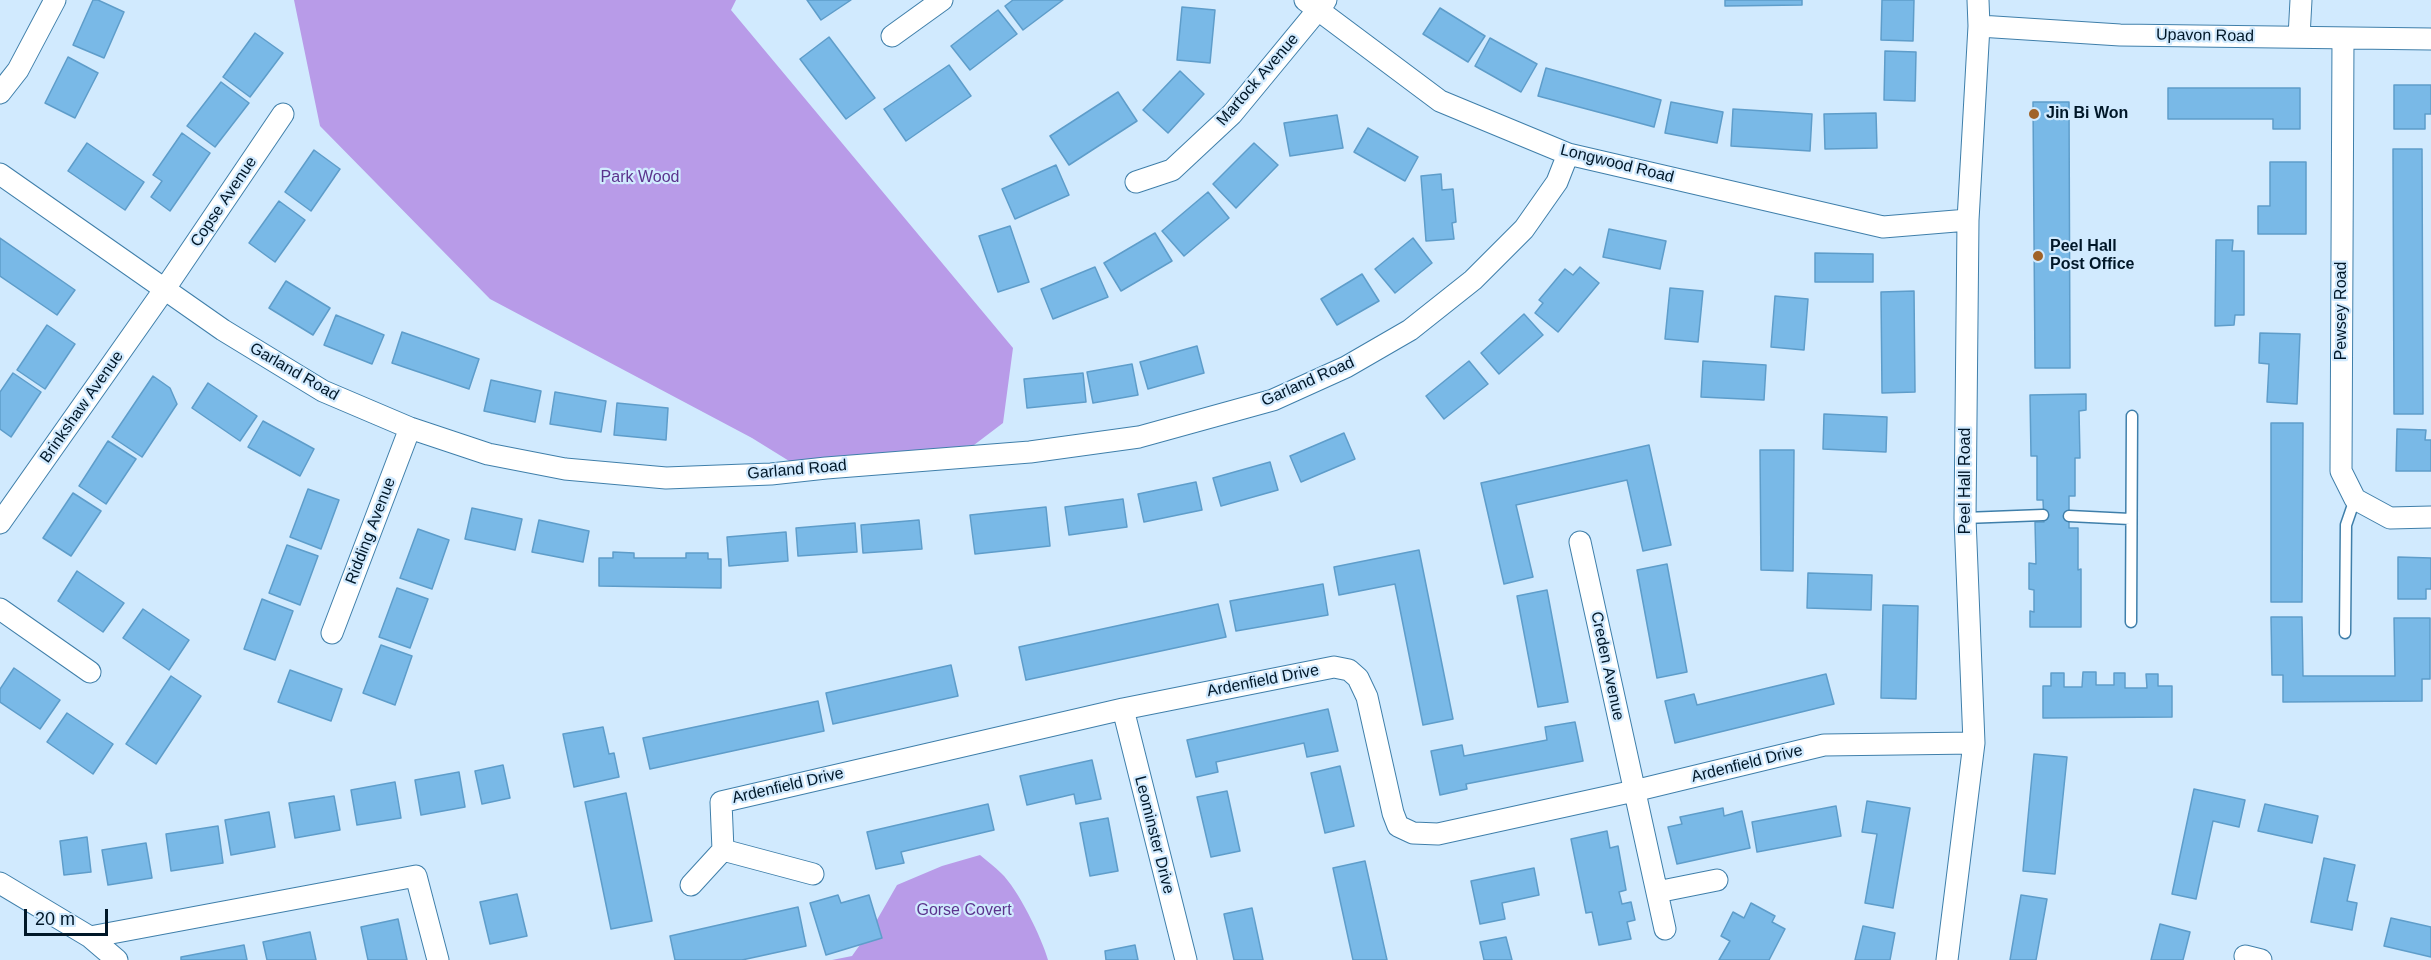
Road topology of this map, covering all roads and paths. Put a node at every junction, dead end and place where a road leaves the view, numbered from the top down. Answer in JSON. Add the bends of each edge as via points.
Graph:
{"nodes":[{"id":1,"x":55,"y":0,"type":"edge"},
{"id":2,"x":942,"y":0,"type":"edge"},
{"id":3,"x":1978,"y":0,"type":"edge"},
{"id":4,"x":2301,"y":0,"type":"edge"},
{"id":5,"x":1316,"y":4,"type":"edge"},
{"id":6,"x":1979,"y":26,"type":"junction"},
{"id":7,"x":892,"y":36,"type":"dead end"},
{"id":8,"x":2299,"y":37,"type":"junction"},
{"id":9,"x":2343,"y":38,"type":"junction"},
{"id":10,"x":2431,"y":39,"type":"edge"},
{"id":11,"x":0,"y":93,"type":"edge"},
{"id":12,"x":283,"y":114,"type":"dead end"},
{"id":13,"x":1568,"y":154,"type":"junction"},
{"id":14,"x":0,"y":174,"type":"edge"},
{"id":15,"x":1136,"y":182,"type":"dead end"},
{"id":16,"x":1968,"y":220,"type":"junction"},
{"id":17,"x":164,"y":290,"type":"junction"},
{"id":18,"x":2132,"y":416,"type":"dead end"},
{"id":19,"x":410,"y":428,"type":"junction"},
{"id":20,"x":2355,"y":499,"type":"junction"},
{"id":21,"x":2043,"y":515,"type":"dead end"},
{"id":22,"x":2069,"y":516,"type":"dead end"},
{"id":23,"x":1965,"y":518,"type":"junction"},
{"id":24,"x":2431,"y":518,"type":"edge"},
{"id":25,"x":2130,"y":519,"type":"junction"},
{"id":26,"x":0,"y":523,"type":"edge"},
{"id":27,"x":1580,"y":542,"type":"dead end"},
{"id":28,"x":0,"y":609,"type":"edge"},
{"id":29,"x":2131,"y":622,"type":"dead end"},
{"id":30,"x":332,"y":633,"type":"dead end"},
{"id":31,"x":2345,"y":633,"type":"dead end"},
{"id":32,"x":90,"y":672,"type":"dead end"},
{"id":33,"x":1123,"y":709,"type":"junction"},
{"id":34,"x":1974,"y":743,"type":"junction"},
{"id":35,"x":1634,"y":791,"type":"junction"},
{"id":36,"x":723,"y":850,"type":"junction"},
{"id":37,"x":813,"y":874,"type":"dead end"},
{"id":38,"x":1718,"y":880,"type":"dead end"},
{"id":39,"x":0,"y":883,"type":"edge"},
{"id":40,"x":691,"y":885,"type":"dead end"},
{"id":41,"x":1657,"y":892,"type":"junction"},
{"id":42,"x":1665,"y":929,"type":"dead end"},
{"id":43,"x":90,"y":937,"type":"junction"},
{"id":44,"x":117,"y":960,"type":"edge"},
{"id":45,"x":438,"y":960,"type":"edge"},
{"id":46,"x":1186,"y":960,"type":"edge"},
{"id":47,"x":1947,"y":960,"type":"edge"}],
"edges":[{"from":1,"to":11,"type":"street","via":[[18,70]]},
{"from":2,"to":7,"type":"street"},
{"from":3,"to":6,"type":"street","name":"Peel Hall Road"},
{"from":4,"to":8,"type":"street"},
{"from":5,"to":13,"type":"street","name":"Longwood Road","via":[[1440,101]]},
{"from":5,"to":15,"type":"street","name":"Martock Avenue","via":[[1224,122],[1172,170]]},
{"from":6,"to":8,"type":"street","name":"Upavon Road","via":[[2120,35]]},
{"from":6,"to":16,"type":"street","name":"Peel Hall Road"},
{"from":8,"to":9,"type":"street","name":"Upavon Road"},
{"from":9,"to":10,"type":"street","name":"Upavon Road"},
{"from":9,"to":20,"type":"street","name":"Pewsey Road","via":[[2341,471]]},
{"from":12,"to":17,"type":"street","name":"Copse Avenue"},
{"from":13,"to":16,"type":"street","name":"Longwood Road","via":[[1883,227]]},
{"from":13,"to":19,"type":"street","name":"Garland Road","via":[[1557,182],[1524,229],[1473,280],[1410,330],[1346,368],[1273,400],[1139,437],[1030,452],[771,474],[666,478],[565,469],[488,454]]},
{"from":14,"to":17,"type":"street","name":"Garland Road"},
{"from":16,"to":23,"type":"street","name":"Peel Hall Road"},
{"from":17,"to":19,"type":"street","name":"Garland Road","via":[[323,391]]},
{"from":17,"to":26,"type":"street","name":"Brinkshaw Avenue"},
{"from":18,"to":25,"type":"lane"},
{"from":19,"to":30,"type":"street","name":"Ridding Avenue"},
{"from":20,"to":24,"type":"street","via":[[2390,518]]},
{"from":20,"to":31,"type":"lane","via":[[2346,525]]},
{"from":21,"to":23,"type":"lane"},
{"from":22,"to":25,"type":"lane"},
{"from":23,"to":34,"type":"street","name":"Peel Hall Road"},
{"from":25,"to":29,"type":"lane"},
{"from":27,"to":35,"type":"street","name":"Creden Avenue"},
{"from":28,"to":32,"type":"street"},
{"from":33,"to":35,"type":"street","name":"Ardenfield Drive","via":[[1316,670],[1349,670],[1358,678],[1367,697],[1398,826],[1413,833],[1438,834]]},
{"from":33,"to":36,"type":"street","name":"Ardenfield Drive","via":[[721,802]]},
{"from":33,"to":46,"type":"street","name":"Leominster Drive"},
{"from":34,"to":35,"type":"street","name":"Ardenfield Drive","via":[[1824,745]]},
{"from":34,"to":47,"type":"street","name":"Peel Hall Road"},
{"from":35,"to":41,"type":"street","name":"Creden Avenue"},
{"from":36,"to":37,"type":"street"},
{"from":36,"to":40,"type":"street"},
{"from":38,"to":41,"type":"street"},
{"from":39,"to":43,"type":"street"},
{"from":41,"to":42,"type":"street","name":"Creden Avenue"},
{"from":43,"to":44,"type":"street"},
{"from":43,"to":45,"type":"street","via":[[416,876]]}]}
